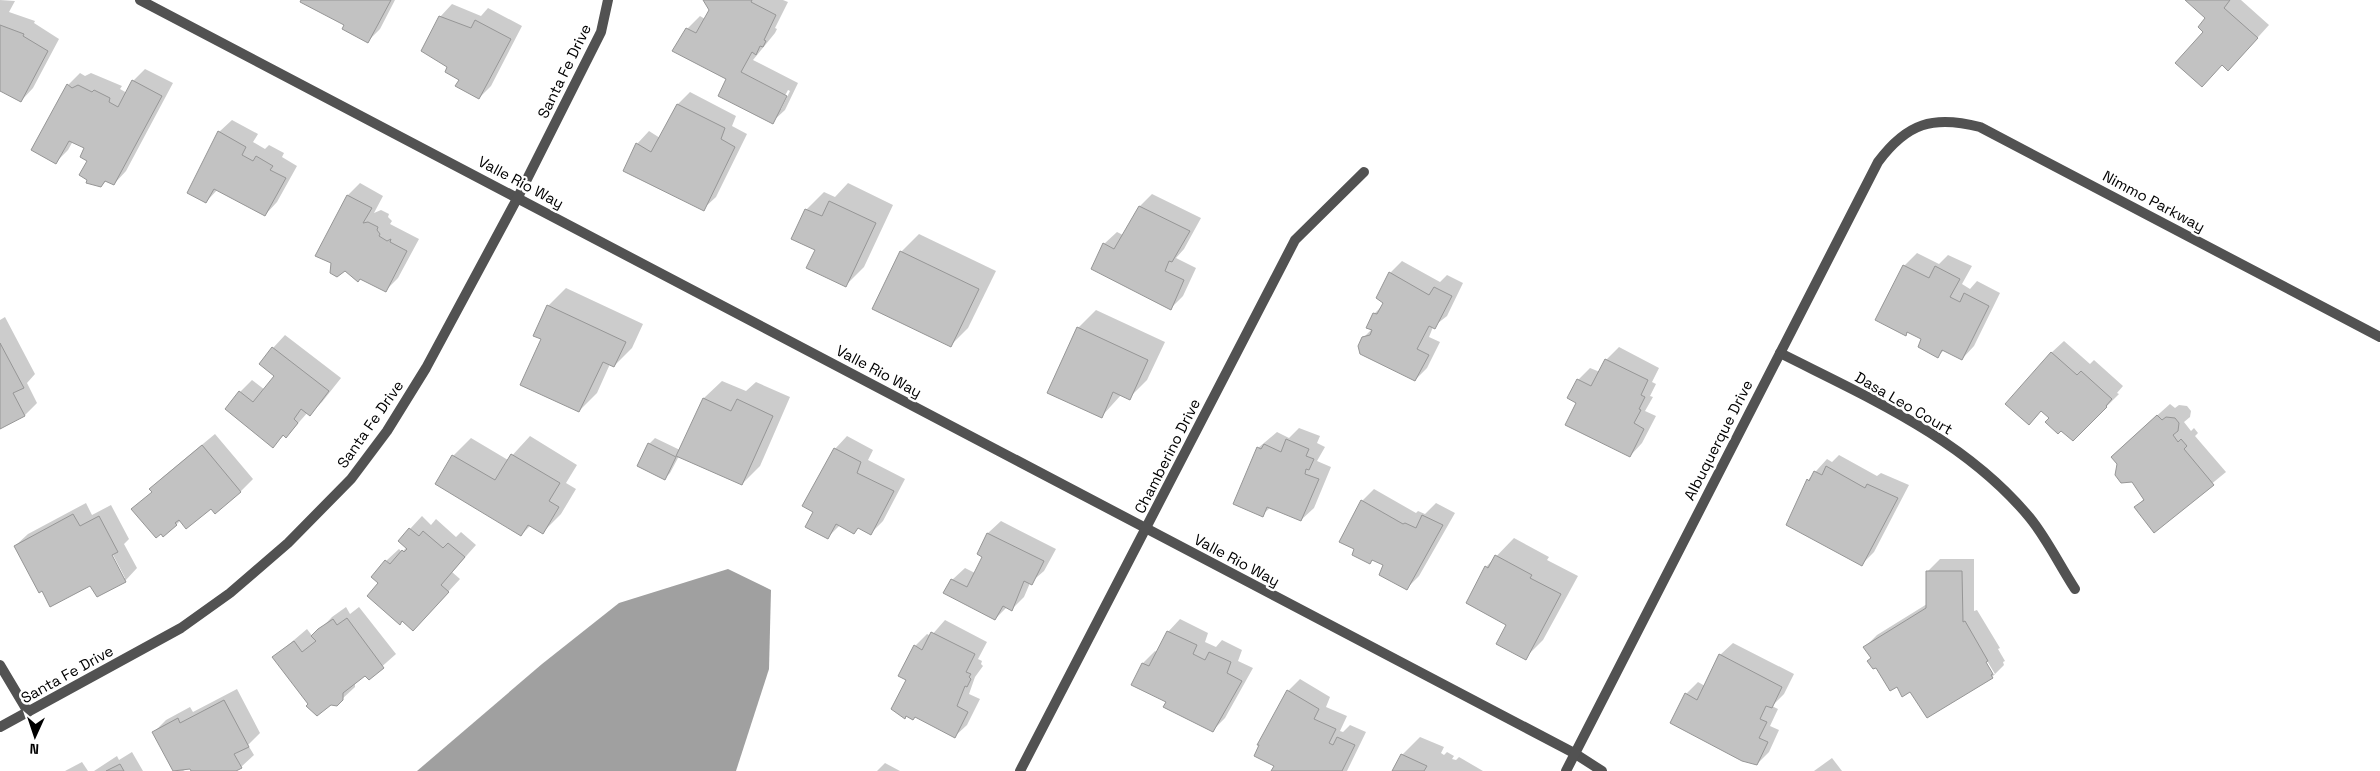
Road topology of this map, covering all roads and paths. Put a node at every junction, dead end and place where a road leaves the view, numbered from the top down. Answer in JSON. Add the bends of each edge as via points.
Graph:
{"nodes":[{"id":1,"x":140,"y":0,"type":"edge"},
{"id":2,"x":608,"y":0,"type":"edge"},
{"id":3,"x":1908,"y":131,"type":"joint"},
{"id":4,"x":1364,"y":172,"type":"dead end"},
{"id":5,"x":518,"y":198,"type":"junction"},
{"id":6,"x":2380,"y":337,"type":"edge"},
{"id":7,"x":1780,"y":353,"type":"junction"},
{"id":8,"x":1146,"y":529,"type":"junction"},
{"id":9,"x":2075,"y":589,"type":"dead end"},
{"id":10,"x":0,"y":666,"type":"edge"},
{"id":11,"x":28,"y":712,"type":"junction"},
{"id":12,"x":0,"y":727,"type":"edge"},
{"id":13,"x":1574,"y":754,"type":"junction"},
{"id":14,"x":1020,"y":771,"type":"edge"},
{"id":15,"x":1566,"y":771,"type":"edge"},
{"id":16,"x":1602,"y":771,"type":"edge"}],
"edges":[{"from":1,"to":5,"type":"street","name":"Valle Rio Way"},
{"from":2,"to":5,"type":"street","name":"Santa Fe Drive","via":[[601,32]]},
{"from":3,"to":6,"type":"street","name":"Nimmo Parkway","via":[[1940,121],[1980,127]]},
{"from":3,"to":7,"type":"street","name":"Albuquerque Drive","via":[[1892,143],[1878,162]]},
{"from":4,"to":8,"type":"street","name":"Chamberino Drive","via":[[1295,240]]},
{"from":5,"to":8,"type":"street","name":"Valle Rio Way"},
{"from":5,"to":11,"type":"street","name":"Santa Fe Drive","via":[[426,368],[387,431],[351,479],[288,544],[223,598],[181,628]]},
{"from":7,"to":9,"type":"street","name":"Dasa Leo Court","via":[[1903,416],[1938,437],[1991,478],[2030,519]]},
{"from":7,"to":13,"type":"street","name":"Albuquerque Drive"},
{"from":8,"to":13,"type":"street","name":"Valle Rio Way"},
{"from":8,"to":14,"type":"street","name":"Chamberino Drive"},
{"from":10,"to":11,"type":"street"},
{"from":11,"to":12,"type":"street","name":"Santa Fe Drive"},
{"from":13,"to":15,"type":"street","name":"Albuquerque Drive"},
{"from":13,"to":16,"type":"street","name":"Valle Rio Way"}]}
